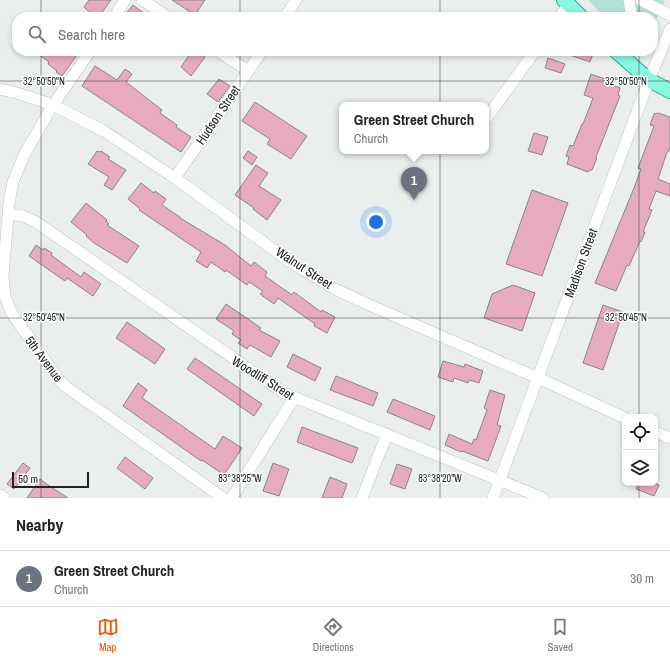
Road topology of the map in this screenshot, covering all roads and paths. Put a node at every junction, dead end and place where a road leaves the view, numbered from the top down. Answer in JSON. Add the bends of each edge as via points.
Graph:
{"nodes":[{"id":1,"x":125,"y":0,"type":"edge"},
{"id":2,"x":142,"y":0,"type":"edge"},
{"id":3,"x":296,"y":0,"type":"edge"},
{"id":4,"x":629,"y":0,"type":"edge"},
{"id":5,"x":641,"y":0,"type":"edge"},
{"id":6,"x":566,"y":2,"type":"edge"},
{"id":7,"x":117,"y":12,"type":"edge"},
{"id":8,"x":160,"y":12,"type":"edge"},
{"id":9,"x":288,"y":12,"type":"edge"},
{"id":10,"x":562,"y":12,"type":"edge"},
{"id":11,"x":575,"y":12,"type":"edge"},
{"id":12,"x":631,"y":12,"type":"dead end"},
{"id":13,"x":670,"y":15,"type":"edge"},
{"id":14,"x":670,"y":30,"type":"edge"},
{"id":15,"x":87,"y":56,"type":"edge"},
{"id":16,"x":226,"y":56,"type":"edge"},
{"id":17,"x":258,"y":56,"type":"edge"},
{"id":18,"x":531,"y":56,"type":"edge"},
{"id":19,"x":622,"y":56,"type":"edge"},
{"id":20,"x":248,"y":71,"type":"junction"},
{"id":21,"x":649,"y":80,"type":"junction"},
{"id":22,"x":0,"y":89,"type":"edge"},
{"id":23,"x":670,"y":91,"type":"edge"},
{"id":24,"x":53,"y":105,"type":"junction"},
{"id":25,"x":489,"y":115,"type":"edge"},
{"id":26,"x":175,"y":178,"type":"junction"},
{"id":27,"x":8,"y":214,"type":"junction"},
{"id":28,"x":538,"y":378,"type":"junction"},
{"id":29,"x":294,"y":398,"type":"junction"},
{"id":30,"x":622,"y":417,"type":"edge"},
{"id":31,"x":658,"y":433,"type":"edge"},
{"id":32,"x":387,"y":434,"type":"junction"},
{"id":33,"x":670,"y":438,"type":"edge"},
{"id":34,"x":500,"y":481,"type":"junction"},
{"id":35,"x":0,"y":495,"type":"edge"},
{"id":36,"x":4,"y":498,"type":"edge"},
{"id":37,"x":223,"y":498,"type":"edge"},
{"id":38,"x":232,"y":498,"type":"edge"},
{"id":39,"x":362,"y":498,"type":"edge"},
{"id":40,"x":494,"y":498,"type":"edge"},
{"id":41,"x":543,"y":498,"type":"edge"}],
"edges":[{"from":1,"to":7,"type":"street"},
{"from":2,"to":8,"type":"street"},
{"from":3,"to":9,"type":"street"},
{"from":4,"to":12,"type":"street"},
{"from":5,"to":13,"type":"street"},
{"from":6,"to":10,"type":"street"},
{"from":6,"to":11,"type":"main road"},
{"from":14,"to":21,"type":"street","name":"Madison Street"},
{"from":15,"to":24,"type":"street","name":"5th Avenue"},
{"from":16,"to":20,"type":"street"},
{"from":17,"to":20,"type":"street","name":"Hudson Street"},
{"from":18,"to":25,"type":"street"},
{"from":19,"to":21,"type":"main road"},
{"from":20,"to":26,"type":"street","name":"Hudson Street"},
{"from":21,"to":23,"type":"main road"},
{"from":21,"to":28,"type":"street","name":"Madison Street"},
{"from":22,"to":24,"type":"street","name":"Walnut Street"},
{"from":24,"to":26,"type":"street","name":"Walnut Street","via":[[102,130]]},
{"from":24,"to":27,"type":"street","name":"5th Avenue","via":[[16,171],[10,192]]},
{"from":26,"to":28,"type":"street","name":"Walnut Street","via":[[292,263],[336,289]]},
{"from":27,"to":29,"type":"street","name":"Woodliff Street","via":[[23,216],[36,222],[272,386]]},
{"from":27,"to":37,"type":"street","name":"5th Avenue","via":[[3,277],[7,304],[14,318],[60,381]]},
{"from":28,"to":30,"type":"street","name":"Walnut Street"},
{"from":28,"to":34,"type":"street","name":"Madison Street"},
{"from":29,"to":32,"type":"street","name":"Woodliff Street"},
{"from":29,"to":38,"type":"street"},
{"from":31,"to":33,"type":"street"},
{"from":32,"to":34,"type":"street","name":"Woodliff Street"},
{"from":32,"to":39,"type":"street"},
{"from":34,"to":40,"type":"street","name":"Madison Street"},
{"from":34,"to":41,"type":"street","name":"Woodliff Street"},
{"from":35,"to":36,"type":"street"}]}
